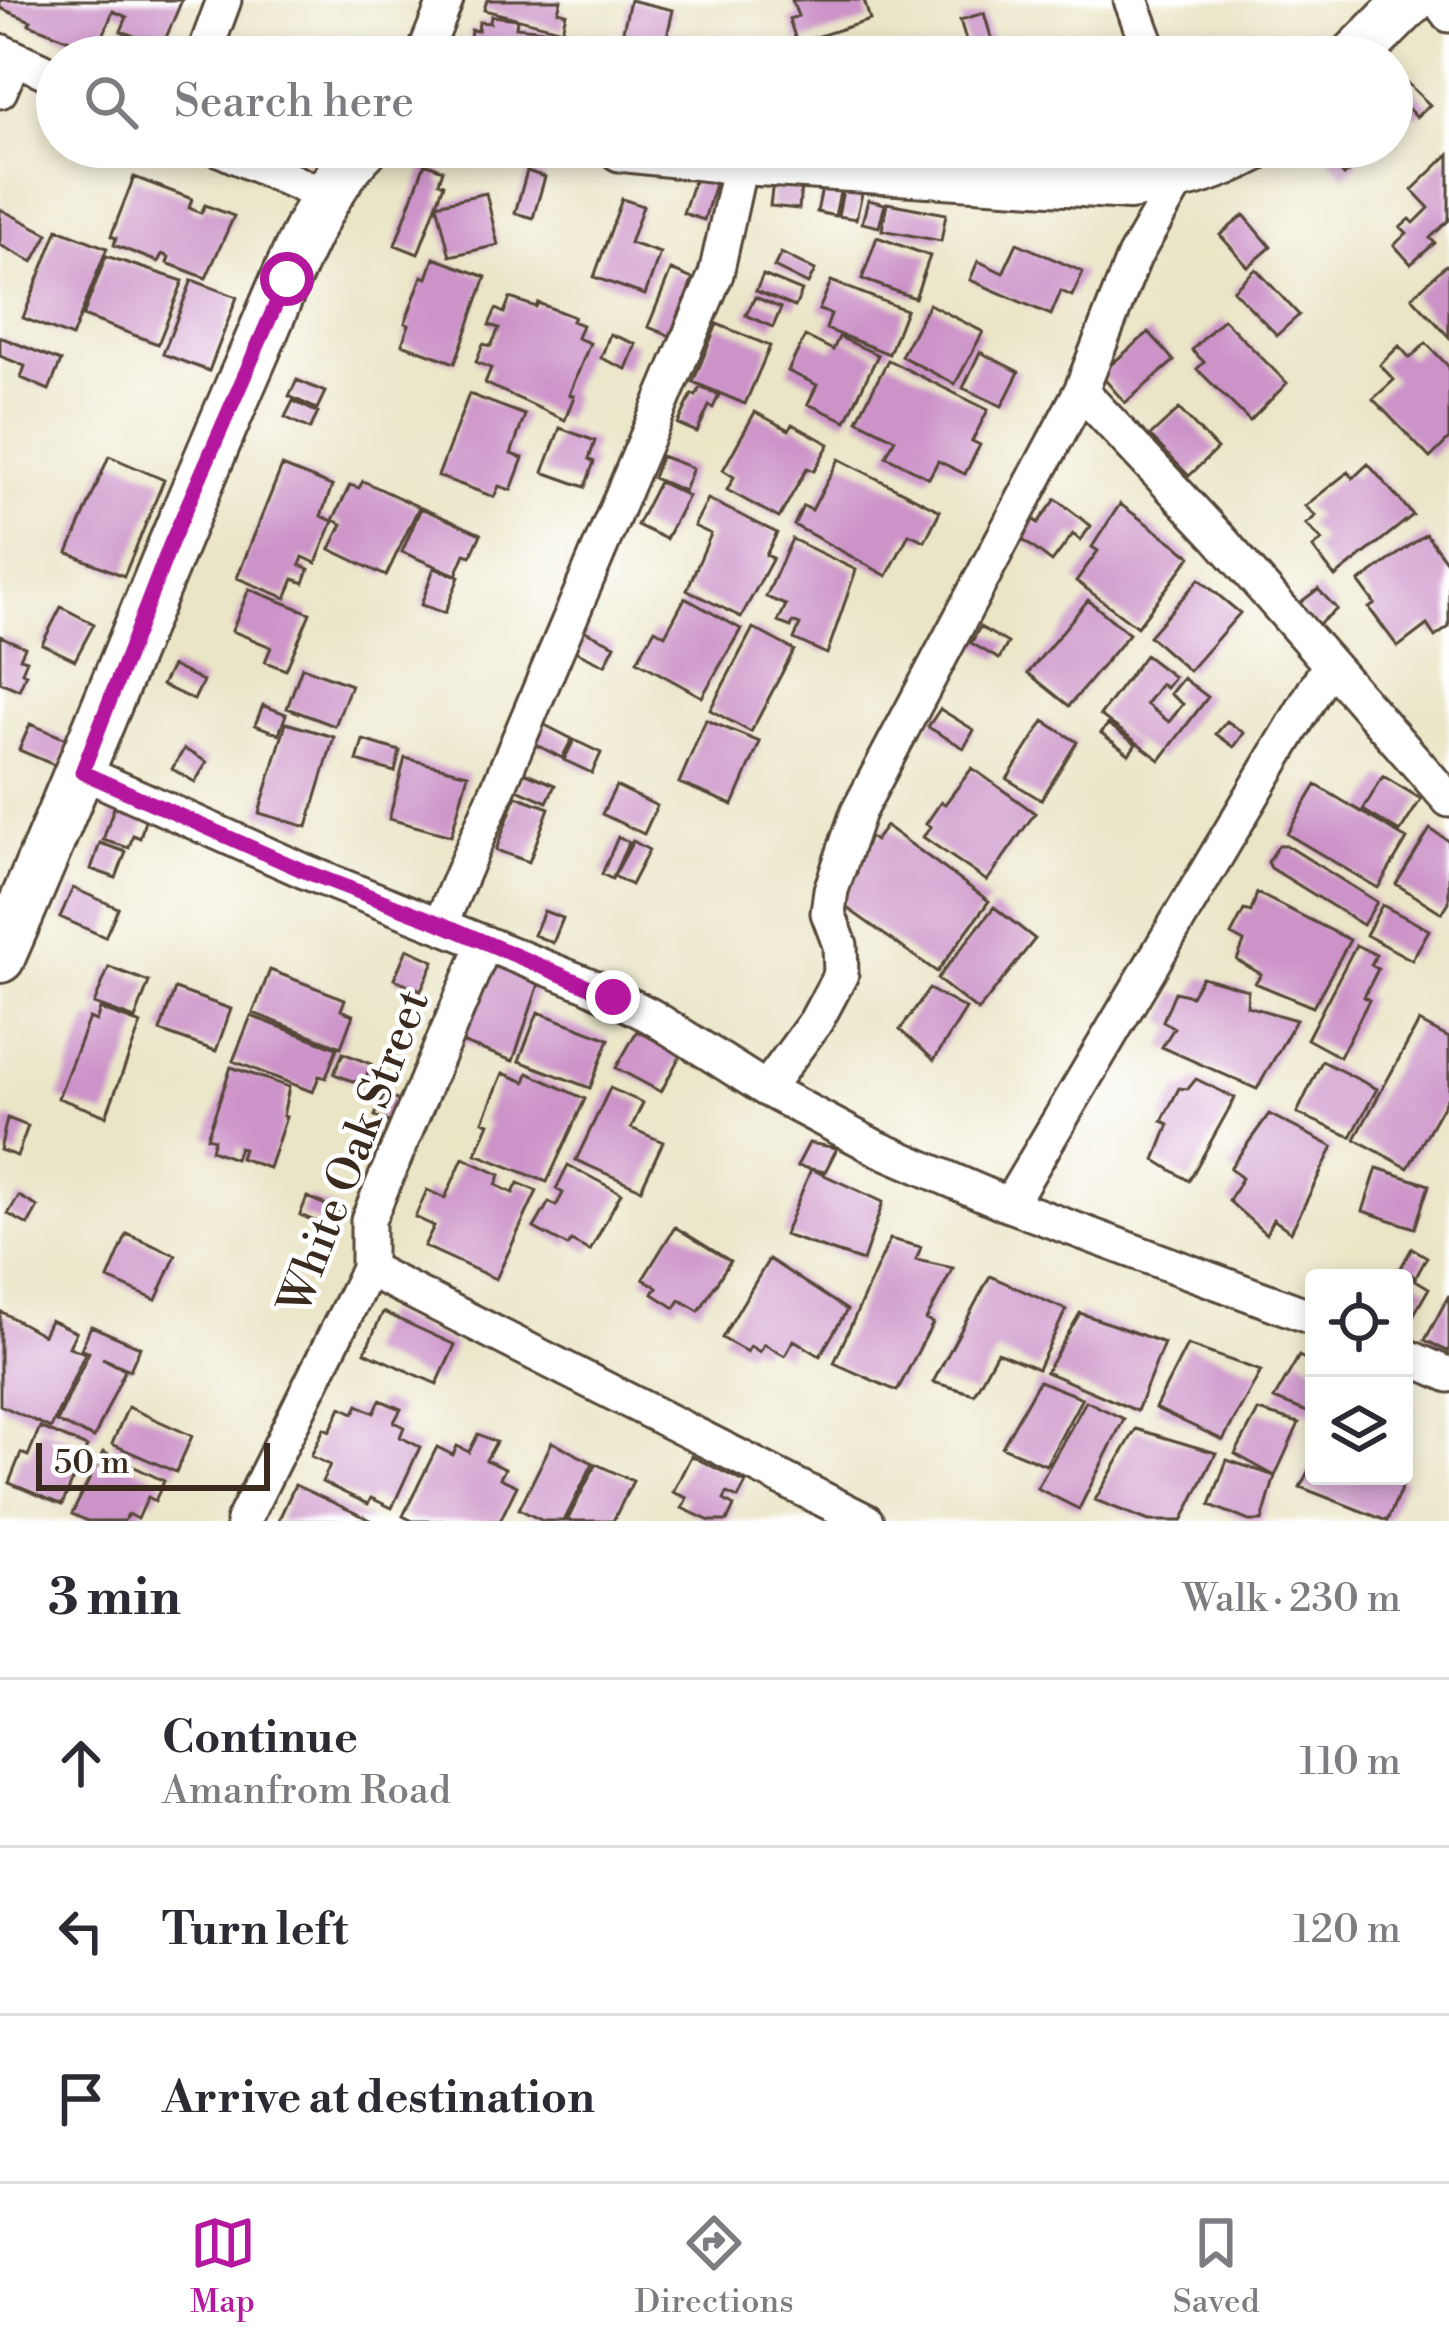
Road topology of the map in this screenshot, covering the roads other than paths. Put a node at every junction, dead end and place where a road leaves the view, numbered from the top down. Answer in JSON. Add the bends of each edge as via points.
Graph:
{"nodes":[{"id":1,"x":224,"y":0,"type":"edge"},
{"id":2,"x":446,"y":0,"type":"edge"},
{"id":3,"x":1131,"y":0,"type":"edge"},
{"id":4,"x":1412,"y":0,"type":"edge"},
{"id":5,"x":1438,"y":0,"type":"edge"},
{"id":6,"x":1449,"y":15,"type":"edge"},
{"id":7,"x":211,"y":36,"type":"edge"},
{"id":8,"x":431,"y":36,"type":"edge"},
{"id":9,"x":1144,"y":36,"type":"edge"},
{"id":10,"x":1375,"y":36,"type":"edge"},
{"id":11,"x":7,"y":54,"type":"edge"},
{"id":12,"x":36,"y":67,"type":"edge"},
{"id":13,"x":0,"y":91,"type":"edge"},
{"id":14,"x":262,"y":168,"type":"edge"},
{"id":15,"x":344,"y":168,"type":"edge"},
{"id":16,"x":740,"y":168,"type":"edge"},
{"id":17,"x":855,"y":168,"type":"edge"},
{"id":18,"x":1181,"y":168,"type":"edge"},
{"id":19,"x":1186,"y":168,"type":"edge"},
{"id":20,"x":328,"y":197,"type":"junction"},
{"id":21,"x":1081,"y":391,"type":"junction"},
{"id":22,"x":1329,"y":666,"type":"junction"},
{"id":23,"x":82,"y":772,"type":"junction"},
{"id":24,"x":1449,"y":800,"type":"edge"},
{"id":25,"x":440,"y":923,"type":"junction"},
{"id":26,"x":485,"y":943,"type":"junction"},
{"id":27,"x":0,"y":958,"type":"edge"},
{"id":28,"x":766,"y":1089,"type":"junction"},
{"id":29,"x":1009,"y":1205,"type":"junction"},
{"id":30,"x":368,"y":1269,"type":"junction"},
{"id":31,"x":1305,"y":1315,"type":"edge"},
{"id":32,"x":1413,"y":1359,"type":"edge"},
{"id":33,"x":1449,"y":1375,"type":"edge"},
{"id":34,"x":244,"y":1521,"type":"edge"},
{"id":35,"x":866,"y":1521,"type":"edge"}],
"edges":[{"from":1,"to":7,"type":"street"},
{"from":2,"to":8,"type":"street"},
{"from":3,"to":9,"type":"street"},
{"from":4,"to":10,"type":"street"},
{"from":5,"to":6,"type":"street"},
{"from":11,"to":12,"type":"street"},
{"from":11,"to":13,"type":"street"},
{"from":14,"to":20,"type":"street"},
{"from":15,"to":20,"type":"street"},
{"from":16,"to":25,"type":"street","via":[[716,274]]},
{"from":17,"to":18,"type":"street","via":[[1129,185]]},
{"from":19,"to":21,"type":"street","via":[[1134,257]]},
{"from":20,"to":23,"type":"street","via":[[171,543]]},
{"from":21,"to":22,"type":"street"},
{"from":21,"to":28,"type":"street","via":[[858,812],[831,890],[841,974]]},
{"from":22,"to":24,"type":"street"},
{"from":22,"to":29,"type":"street"},
{"from":23,"to":25,"type":"street"},
{"from":23,"to":27,"type":"street"},
{"from":25,"to":26,"type":"street"},
{"from":26,"to":28,"type":"street","via":[[651,1016]]},
{"from":26,"to":30,"type":"street","name":"White Oak Street","via":[[368,1220]]},
{"from":28,"to":29,"type":"street"},
{"from":29,"to":31,"type":"street"},
{"from":30,"to":34,"type":"street","name":"White Oak Street"},
{"from":30,"to":35,"type":"street"},
{"from":32,"to":33,"type":"street"}]}
